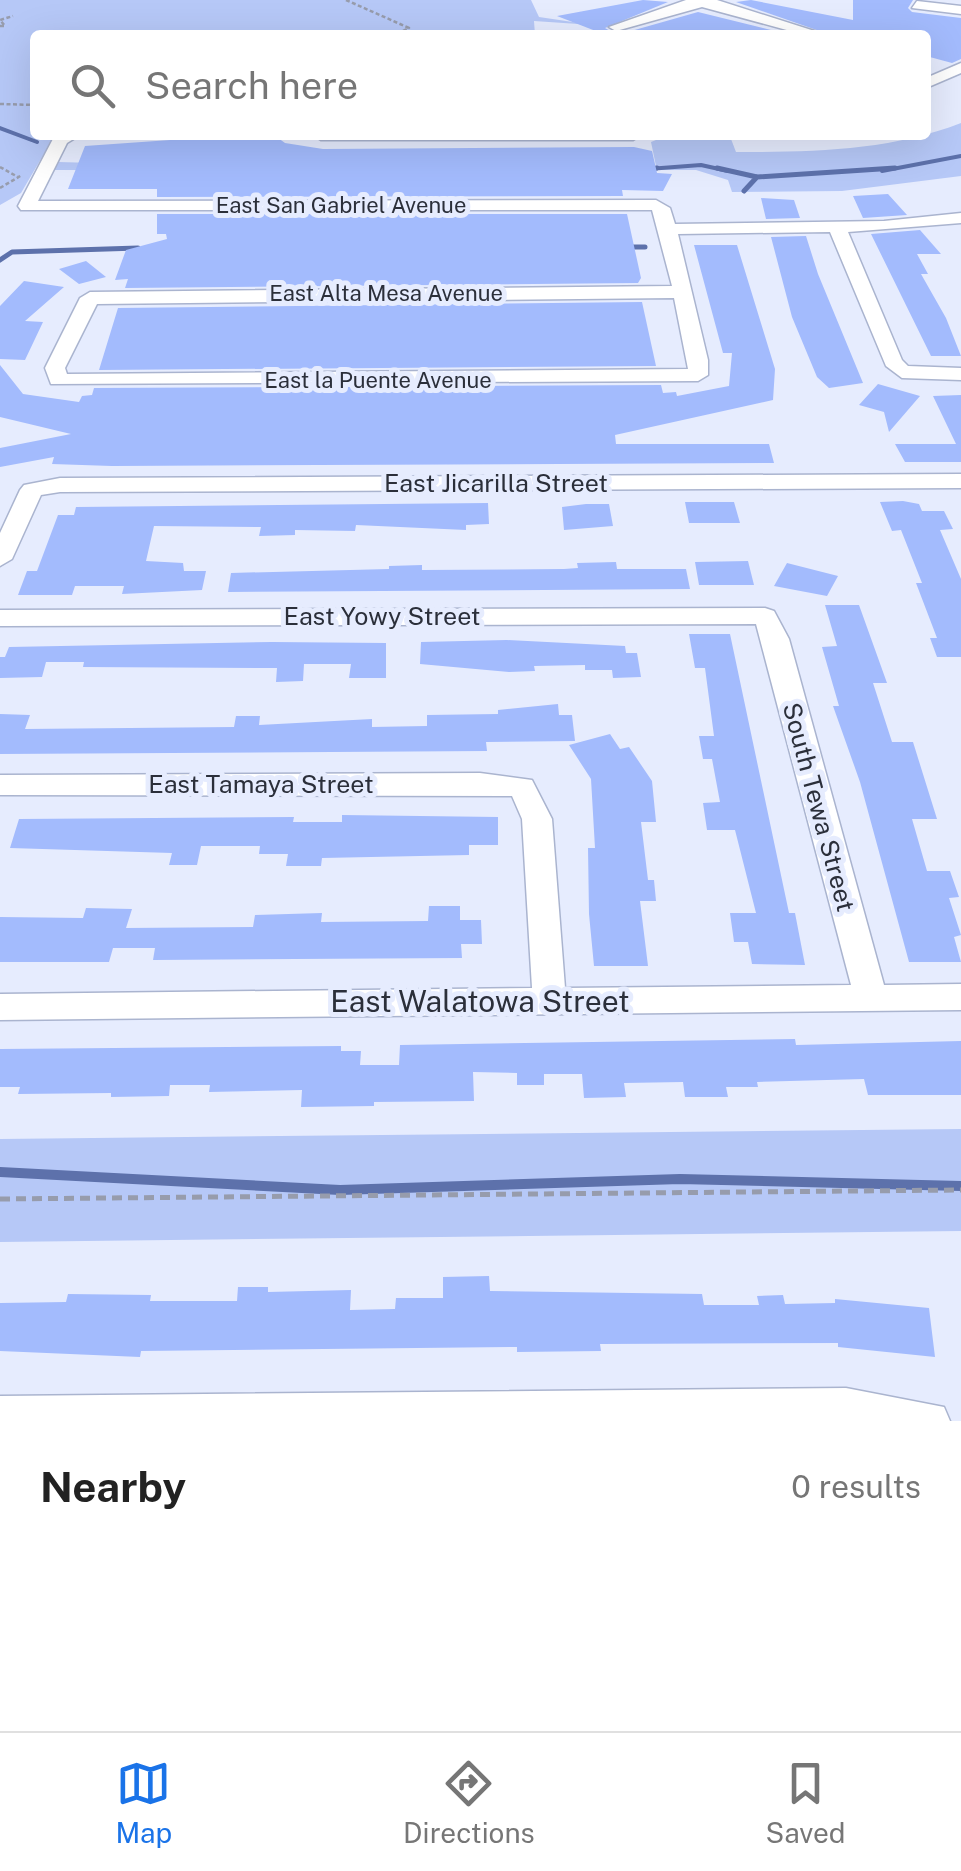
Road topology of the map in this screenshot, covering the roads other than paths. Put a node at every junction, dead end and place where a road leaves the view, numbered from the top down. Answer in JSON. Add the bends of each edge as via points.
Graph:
{"nodes":[{"id":1,"x":701,"y":1,"type":"edge"},
{"id":2,"x":917,"y":4,"type":"dead end"},
{"id":3,"x":961,"y":10,"type":"edge"},
{"id":4,"x":616,"y":27,"type":"dead end"},
{"id":5,"x":802,"y":30,"type":"edge"},
{"id":6,"x":931,"y":63,"type":"edge"},
{"id":7,"x":959,"y":70,"type":"edge"},
{"id":8,"x":931,"y":82,"type":"edge"},
{"id":9,"x":60,"y":140,"type":"edge"},
{"id":10,"x":961,"y":218,"type":"edge"},
{"id":11,"x":837,"y":228,"type":"junction"},
{"id":12,"x":668,"y":229,"type":"junction"},
{"id":13,"x":682,"y":292,"type":"junction"},
{"id":14,"x":961,"y":374,"type":"edge"},
{"id":15,"x":58,"y":380,"type":"joint"},
{"id":16,"x":960,"y":484,"type":"edge"},
{"id":17,"x":0,"y":559,"type":"edge"},
{"id":18,"x":764,"y":616,"type":"joint"},
{"id":19,"x":0,"y":618,"type":"edge"},
{"id":20,"x":0,"y":785,"type":"edge"},
{"id":21,"x":961,"y":997,"type":"edge"},
{"id":22,"x":870,"y":998,"type":"junction"},
{"id":23,"x":548,"y":1000,"type":"junction"},
{"id":24,"x":0,"y":1007,"type":"edge"},
{"id":25,"x":0,"y":1416,"type":"edge"},
{"id":26,"x":929,"y":1421,"type":"edge"}],
"edges":[{"from":1,"to":4,"type":"street"},
{"from":1,"to":5,"type":"street"},
{"from":2,"to":3,"type":"street"},
{"from":6,"to":7,"type":"street"},
{"from":7,"to":8,"type":"street"},
{"from":9,"to":12,"type":"street","name":"East San Gabriel Avenue","via":[[27,206],[656,205]]},
{"from":10,"to":11,"type":"street"},
{"from":11,"to":12,"type":"street"},
{"from":11,"to":14,"type":"street","via":[[893,362],[902,372]]},
{"from":12,"to":13,"type":"street"},
{"from":13,"to":15,"type":"street","name":"East Alta Mesa Avenue","via":[[90,298],[55,368]]},
{"from":13,"to":15,"type":"street","name":"East la Puente Avenue","via":[[698,375]]},
{"from":16,"to":17,"type":"street","name":"East Jicarilla Street","via":[[60,485],[32,490]]},
{"from":18,"to":19,"type":"street","name":"East Yowy Street"},
{"from":18,"to":22,"type":"street","name":"South Tewa Street","via":[[776,640]]},
{"from":20,"to":23,"type":"street","name":"East Tamaya Street","via":[[522,787],[537,819]]},
{"from":21,"to":22,"type":"street","name":"East Walatowa Street"},
{"from":22,"to":23,"type":"street","name":"East Walatowa Street"},
{"from":23,"to":24,"type":"street","name":"East Walatowa Street"},
{"from":25,"to":26,"type":"street","via":[[846,1408]]}]}
